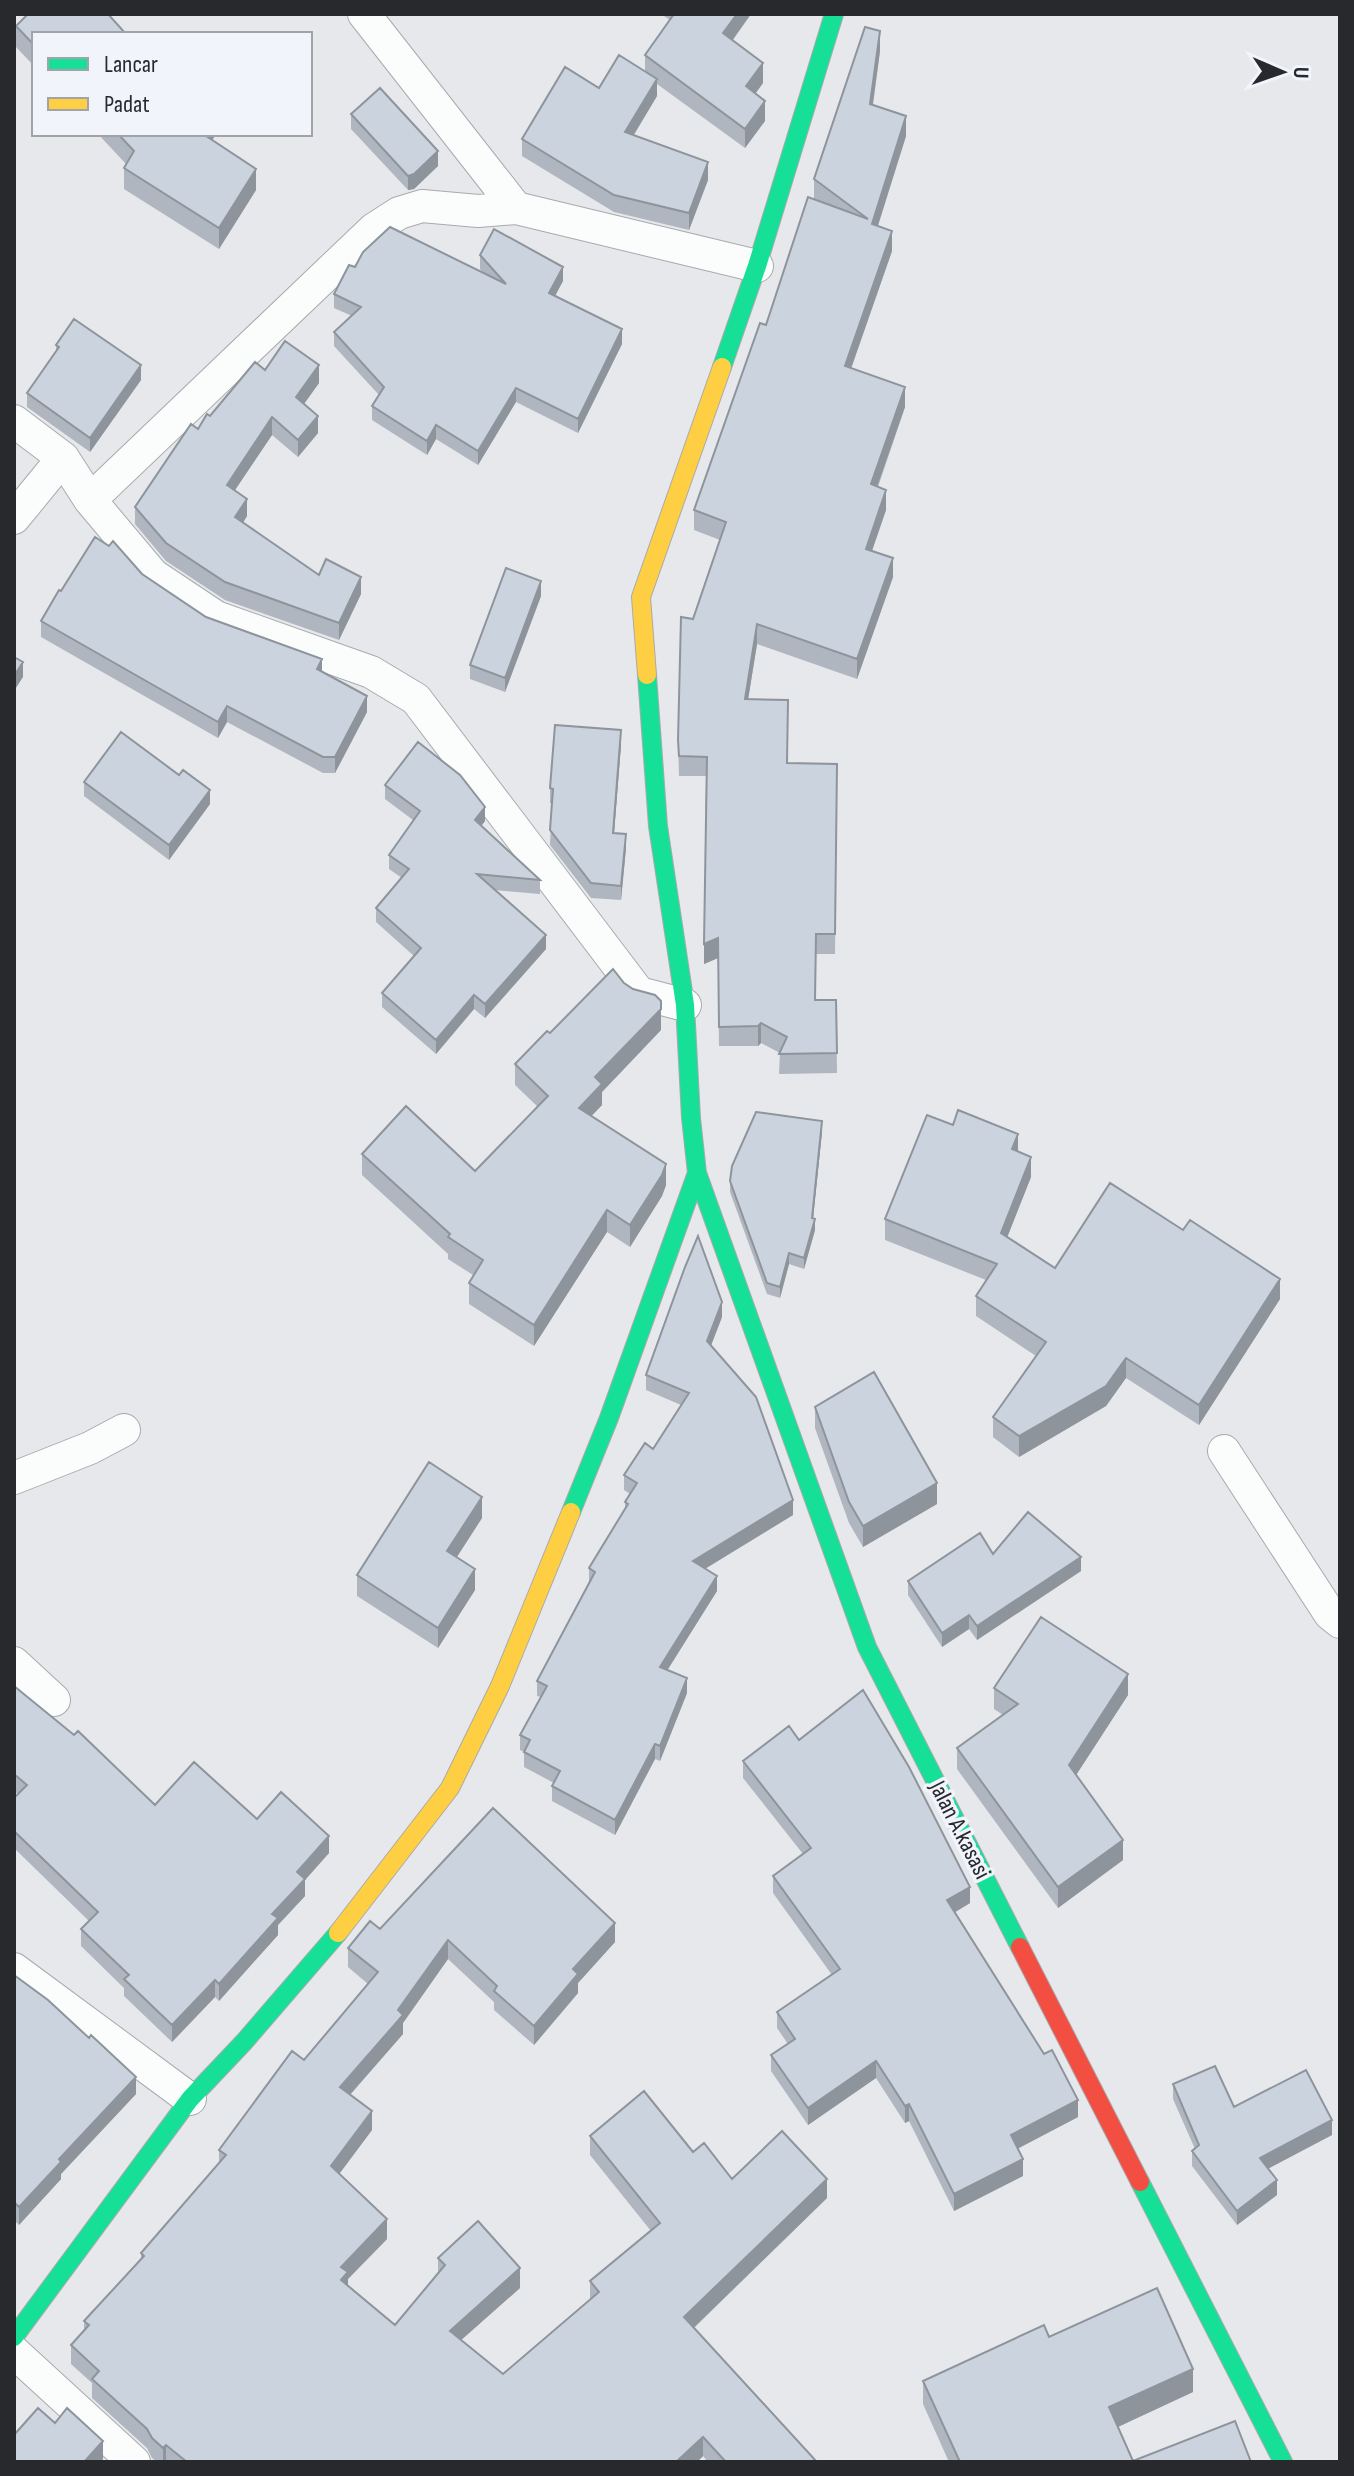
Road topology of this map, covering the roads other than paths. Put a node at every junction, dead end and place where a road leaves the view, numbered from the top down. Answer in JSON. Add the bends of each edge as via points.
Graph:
{"nodes":[{"id":1,"x":364,"y":14,"type":"edge"},
{"id":2,"x":834,"y":14,"type":"edge"},
{"id":3,"x":516,"y":208,"type":"junction"},
{"id":4,"x":757,"y":266,"type":"junction"},
{"id":5,"x":14,"y":421,"type":"edge"},
{"id":6,"x":63,"y":458,"type":"junction"},
{"id":7,"x":90,"y":500,"type":"junction"},
{"id":8,"x":14,"y":518,"type":"edge"},
{"id":9,"x":685,"y":1005,"type":"junction"},
{"id":10,"x":697,"y":1173,"type":"junction"},
{"id":11,"x":124,"y":1430,"type":"dead end"},
{"id":12,"x":1224,"y":1451,"type":"dead end"},
{"id":13,"x":14,"y":1478,"type":"edge"},
{"id":14,"x":1340,"y":1622,"type":"edge"},
{"id":15,"x":14,"y":1663,"type":"edge"},
{"id":16,"x":54,"y":1700,"type":"dead end"},
{"id":17,"x":14,"y":1969,"type":"edge"},
{"id":18,"x":190,"y":2099,"type":"junction"},
{"id":19,"x":14,"y":2337,"type":"edge"},
{"id":20,"x":14,"y":2352,"type":"edge"},
{"id":21,"x":134,"y":2462,"type":"edge"},
{"id":22,"x":1283,"y":2462,"type":"edge"}],
"edges":[{"from":1,"to":3,"type":"street"},
{"from":2,"to":4,"type":"main road"},
{"from":3,"to":4,"type":"street"},
{"from":3,"to":7,"type":"street","via":[[422,206],[374,229]]},
{"from":4,"to":9,"type":"main road","via":[[641,597],[658,826]]},
{"from":5,"to":6,"type":"street"},
{"from":6,"to":7,"type":"street"},
{"from":6,"to":8,"type":"street"},
{"from":7,"to":9,"type":"street","via":[[153,575],[216,617],[371,672],[416,699],[639,993]]},
{"from":9,"to":10,"type":"main road"},
{"from":10,"to":18,"type":"main road","via":[[609,1418],[500,1686],[450,1788],[327,1948]]},
{"from":10,"to":22,"type":"main road","name":"Jalan A.kasasi","via":[[867,1647]]},
{"from":11,"to":13,"type":"street"},
{"from":12,"to":14,"type":"street"},
{"from":15,"to":16,"type":"street"},
{"from":17,"to":18,"type":"street"},
{"from":18,"to":19,"type":"main road"},
{"from":20,"to":21,"type":"street"}]}
